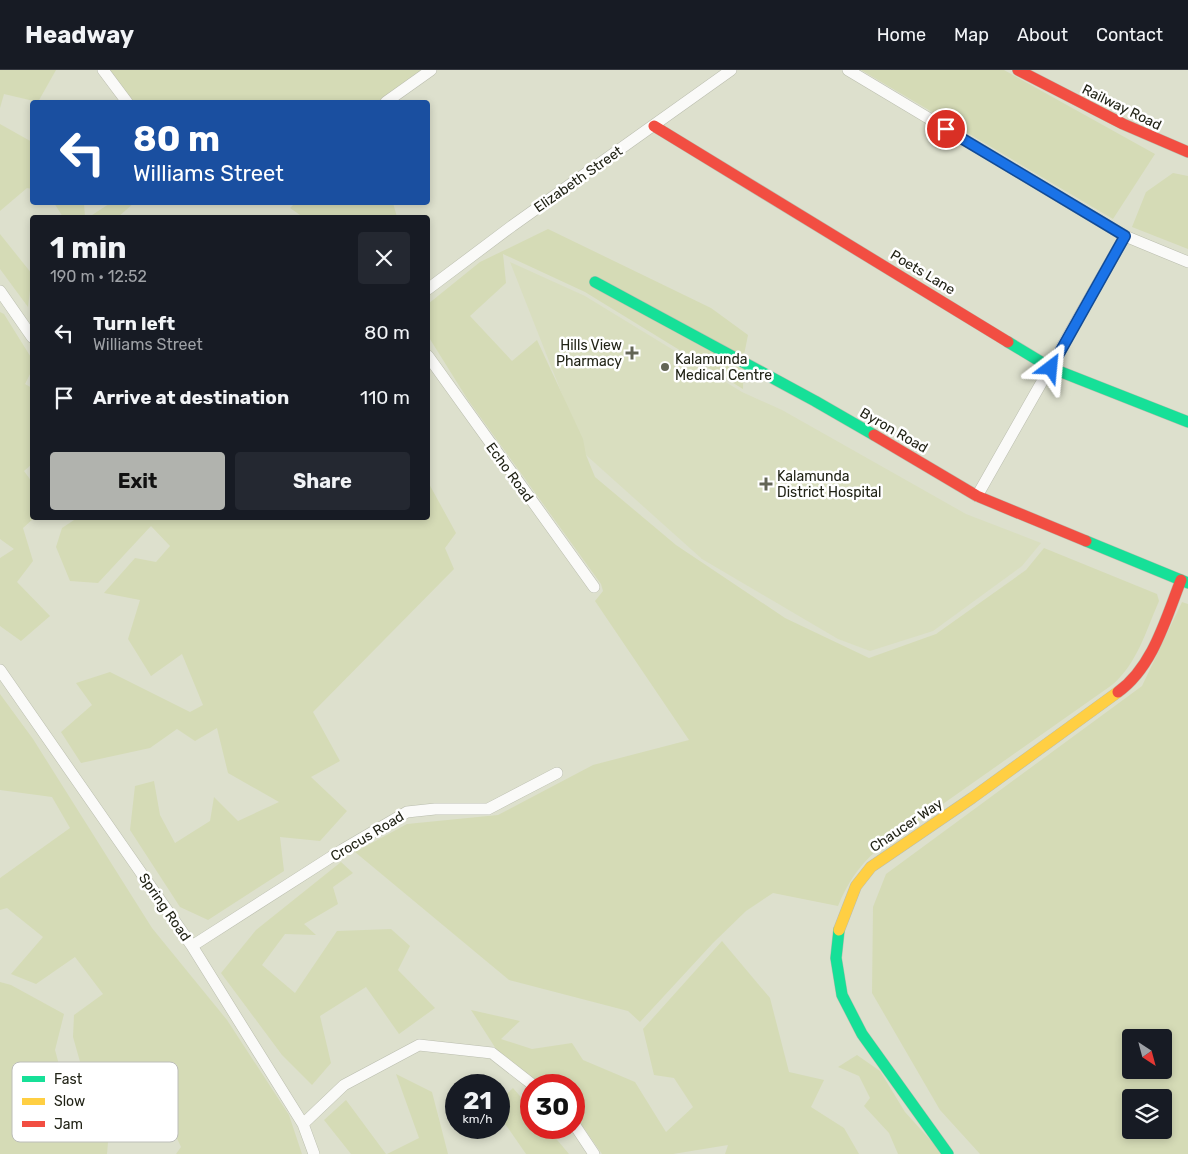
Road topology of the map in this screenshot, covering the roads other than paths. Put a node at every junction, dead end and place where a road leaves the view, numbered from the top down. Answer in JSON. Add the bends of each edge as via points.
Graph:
{"nodes":[{"id":1,"x":103,"y":70,"type":"edge"},
{"id":2,"x":431,"y":70,"type":"edge"},
{"id":3,"x":730,"y":70,"type":"edge"},
{"id":4,"x":848,"y":70,"type":"edge"},
{"id":5,"x":1018,"y":70,"type":"edge"},
{"id":6,"x":126,"y":100,"type":"edge"},
{"id":7,"x":389,"y":100,"type":"edge"},
{"id":8,"x":654,"y":126,"type":"junction"},
{"id":9,"x":1188,"y":152,"type":"edge"},
{"id":10,"x":1125,"y":236,"type":"junction"},
{"id":11,"x":1188,"y":262,"type":"edge"},
{"id":12,"x":595,"y":282,"type":"dead end"},
{"id":13,"x":430,"y":288,"type":"edge"},
{"id":14,"x":0,"y":291,"type":"edge"},
{"id":15,"x":30,"y":334,"type":"edge"},
{"id":16,"x":430,"y":359,"type":"edge"},
{"id":17,"x":1051,"y":368,"type":"junction"},
{"id":18,"x":1188,"y":422,"type":"edge"},
{"id":19,"x":977,"y":496,"type":"junction"},
{"id":20,"x":1184,"y":582,"type":"edge"},
{"id":21,"x":594,"y":587,"type":"dead end"},
{"id":22,"x":0,"y":670,"type":"edge"},
{"id":23,"x":558,"y":773,"type":"dead end"},
{"id":24,"x":192,"y":946,"type":"junction"},
{"id":25,"x":520,"y":1075,"type":"edge"},
{"id":26,"x":303,"y":1124,"type":"junction"},
{"id":27,"x":584,"y":1139,"type":"edge"},
{"id":28,"x":314,"y":1154,"type":"edge"},
{"id":29,"x":594,"y":1154,"type":"edge"},
{"id":30,"x":948,"y":1154,"type":"edge"}],
"edges":[{"from":1,"to":6,"type":"street"},
{"from":2,"to":7,"type":"street"},
{"from":3,"to":8,"type":"street","name":"Elizabeth Street"},
{"from":4,"to":10,"type":"street"},
{"from":5,"to":9,"type":"street","name":"Railway Road","via":[[1158,141]]},
{"from":8,"to":13,"type":"street","name":"Elizabeth Street"},
{"from":8,"to":17,"type":"street","name":"Poets Lane"},
{"from":10,"to":11,"type":"street"},
{"from":10,"to":17,"type":"street"},
{"from":12,"to":19,"type":"street","name":"Byron Road","via":[[815,401]]},
{"from":14,"to":15,"type":"street"},
{"from":16,"to":21,"type":"street","name":"Echo Road"},
{"from":17,"to":18,"type":"street","name":"Poets Lane"},
{"from":17,"to":19,"type":"street"},
{"from":19,"to":20,"type":"street","name":"Byron Road"},
{"from":20,"to":30,"type":"street","name":"Chaucer Way","via":[[1138,674],[1125,687],[871,867],[856,886],[840,925],[836,958],[842,995],[862,1034]]},
{"from":22,"to":24,"type":"street","name":"Spring Road"},
{"from":23,"to":24,"type":"street","name":"Crocus Road","via":[[488,808],[407,812]]},
{"from":24,"to":26,"type":"street","name":"Spring Road"},
{"from":25,"to":26,"type":"street","via":[[492,1054],[419,1045],[344,1085]]},
{"from":26,"to":28,"type":"street","name":"Spring Road"},
{"from":27,"to":29,"type":"street"}]}
